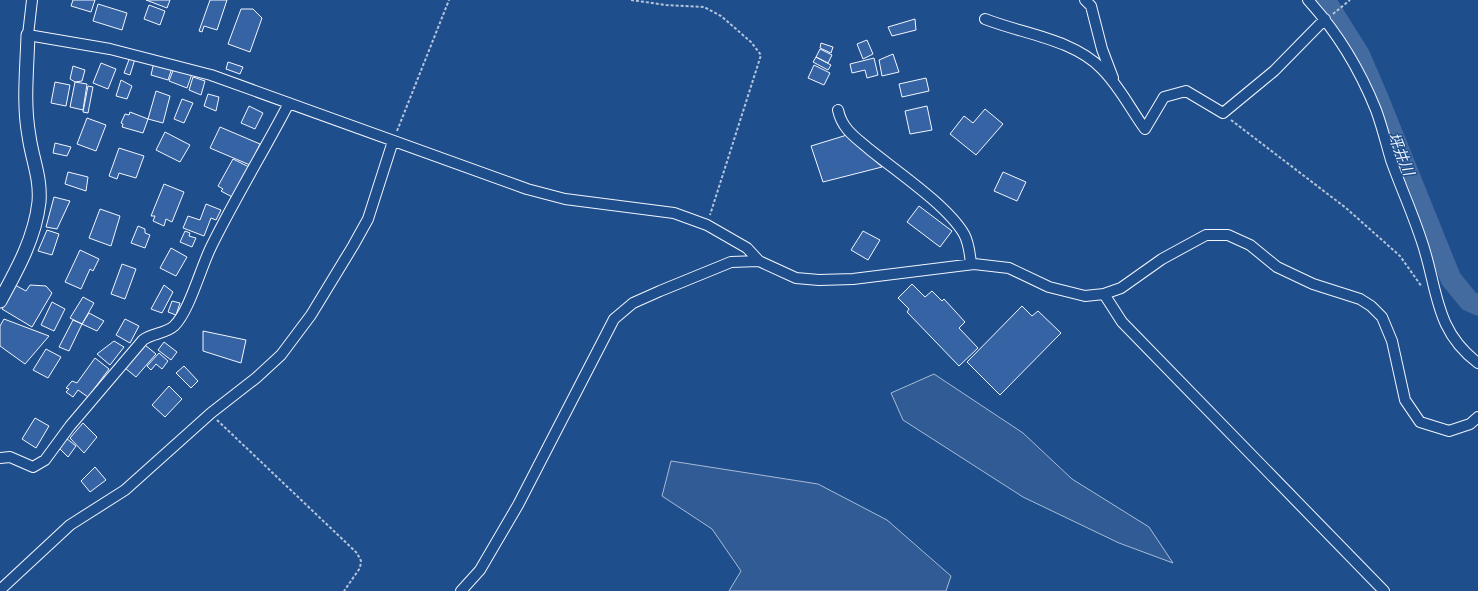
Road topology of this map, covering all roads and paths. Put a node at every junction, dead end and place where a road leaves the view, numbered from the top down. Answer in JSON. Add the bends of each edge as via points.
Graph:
{"nodes":[{"id":1,"x":32,"y":0,"type":"edge"},
{"id":2,"x":449,"y":0,"type":"edge"},
{"id":3,"x":631,"y":0,"type":"edge"},
{"id":4,"x":1086,"y":0,"type":"edge"},
{"id":5,"x":1308,"y":0,"type":"edge"},
{"id":6,"x":1350,"y":0,"type":"edge"},
{"id":7,"x":985,"y":19,"type":"dead end"},
{"id":8,"x":1325,"y":19,"type":"junction"},
{"id":9,"x":28,"y":35,"type":"junction"},
{"id":10,"x":1115,"y":85,"type":"junction"},
{"id":11,"x":289,"y":103,"type":"junction"},
{"id":12,"x":838,"y":110,"type":"dead end"},
{"id":13,"x":1223,"y":113,"type":"junction"},
{"id":14,"x":393,"y":141,"type":"junction"},
{"id":15,"x":707,"y":225,"type":"junction"},
{"id":16,"x":759,"y":261,"type":"junction"},
{"id":17,"x":971,"y":264,"type":"junction"},
{"id":18,"x":1426,"y":291,"type":"dead end"},
{"id":19,"x":1104,"y":294,"type":"junction"},
{"id":20,"x":0,"y":301,"type":"edge"},
{"id":21,"x":1478,"y":363,"type":"edge"},
{"id":22,"x":211,"y":413,"type":"junction"},
{"id":23,"x":1478,"y":417,"type":"edge"},
{"id":24,"x":0,"y":458,"type":"edge"},
{"id":25,"x":0,"y":590,"type":"edge"},
{"id":26,"x":344,"y":591,"type":"edge"},
{"id":27,"x":461,"y":591,"type":"edge"},
{"id":28,"x":1384,"y":591,"type":"edge"}],
"edges":[{"from":1,"to":9,"type":"street"},
{"from":2,"to":14,"type":"path"},
{"from":3,"to":15,"type":"path","via":[[666,5],[704,6],[721,16],[751,42],[761,55]]},
{"from":4,"to":10,"type":"street","via":[[1091,6]]},
{"from":5,"to":8,"type":"street"},
{"from":6,"to":8,"type":"path"},
{"from":7,"to":10,"type":"street","via":[[1085,55],[1102,69]]},
{"from":8,"to":13,"type":"street","via":[[1274,71]]},
{"from":8,"to":21,"type":"street","via":[[1359,71],[1376,111],[1422,243],[1438,309],[1452,337]]},
{"from":9,"to":11,"type":"street","via":[[110,49],[211,75]]},
{"from":9,"to":20,"type":"street","via":[[26,101],[29,137],[38,173],[39,202],[25,254]]},
{"from":10,"to":13,"type":"street","via":[[1146,129],[1164,97],[1186,90]]},
{"from":11,"to":14,"type":"street"},
{"from":11,"to":24,"type":"street","via":[[210,248],[195,288],[179,320],[168,330],[143,340],[70,426],[45,460],[33,467],[10,457]]},
{"from":12,"to":17,"type":"street","via":[[847,131],[952,219],[967,240]]},
{"from":13,"to":18,"type":"path","via":[[1346,208],[1400,256]]},
{"from":14,"to":15,"type":"street","via":[[527,189],[565,199],[674,213]]},
{"from":14,"to":22,"type":"street","via":[[368,219],[311,315],[281,355]]},
{"from":15,"to":16,"type":"street","via":[[747,248]]},
{"from":16,"to":17,"type":"street","via":[[796,278],[819,280],[853,279]]},
{"from":16,"to":27,"type":"street","via":[[731,262],[633,303],[614,319],[518,505],[480,570]]},
{"from":17,"to":19,"type":"street","via":[[1009,268],[1049,287],[1085,296]]},
{"from":19,"to":23,"type":"street","via":[[1121,288],[1162,259],[1206,234],[1228,235],[1250,245],[1277,267],[1313,284],[1360,299],[1371,306],[1382,317],[1392,340],[1405,400],[1420,422],[1450,431],[1470,424]]},
{"from":19,"to":28,"type":"street","via":[[1122,322]]},
{"from":22,"to":25,"type":"street","via":[[125,490],[70,525]]},
{"from":22,"to":26,"type":"path","via":[[357,553],[361,561],[360,568]]}]}
